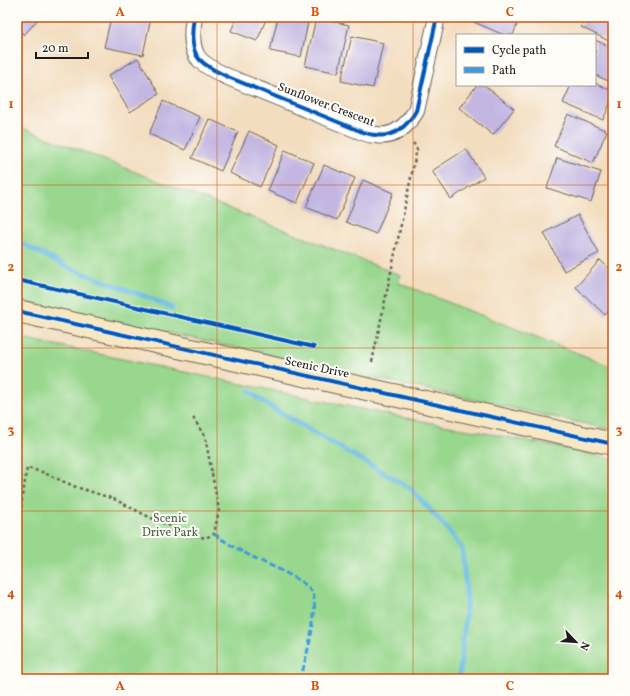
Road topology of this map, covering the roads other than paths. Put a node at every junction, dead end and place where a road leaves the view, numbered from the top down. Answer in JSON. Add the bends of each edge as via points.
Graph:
{"nodes":[{"id":1,"x":194,"y":17,"type":"edge"},
{"id":2,"x":437,"y":17,"type":"edge"},
{"id":3,"x":17,"y":311,"type":"edge"},
{"id":4,"x":613,"y":444,"type":"edge"}],
"edges":[{"from":1,"to":2,"type":"street","name":"Sunflower Crescent","via":[[192,31],[196,53],[199,59],[211,68],[360,132],[376,136],[390,135],[402,128],[416,111]]},
{"from":3,"to":4,"type":"street","name":"Scenic Drive"}]}
